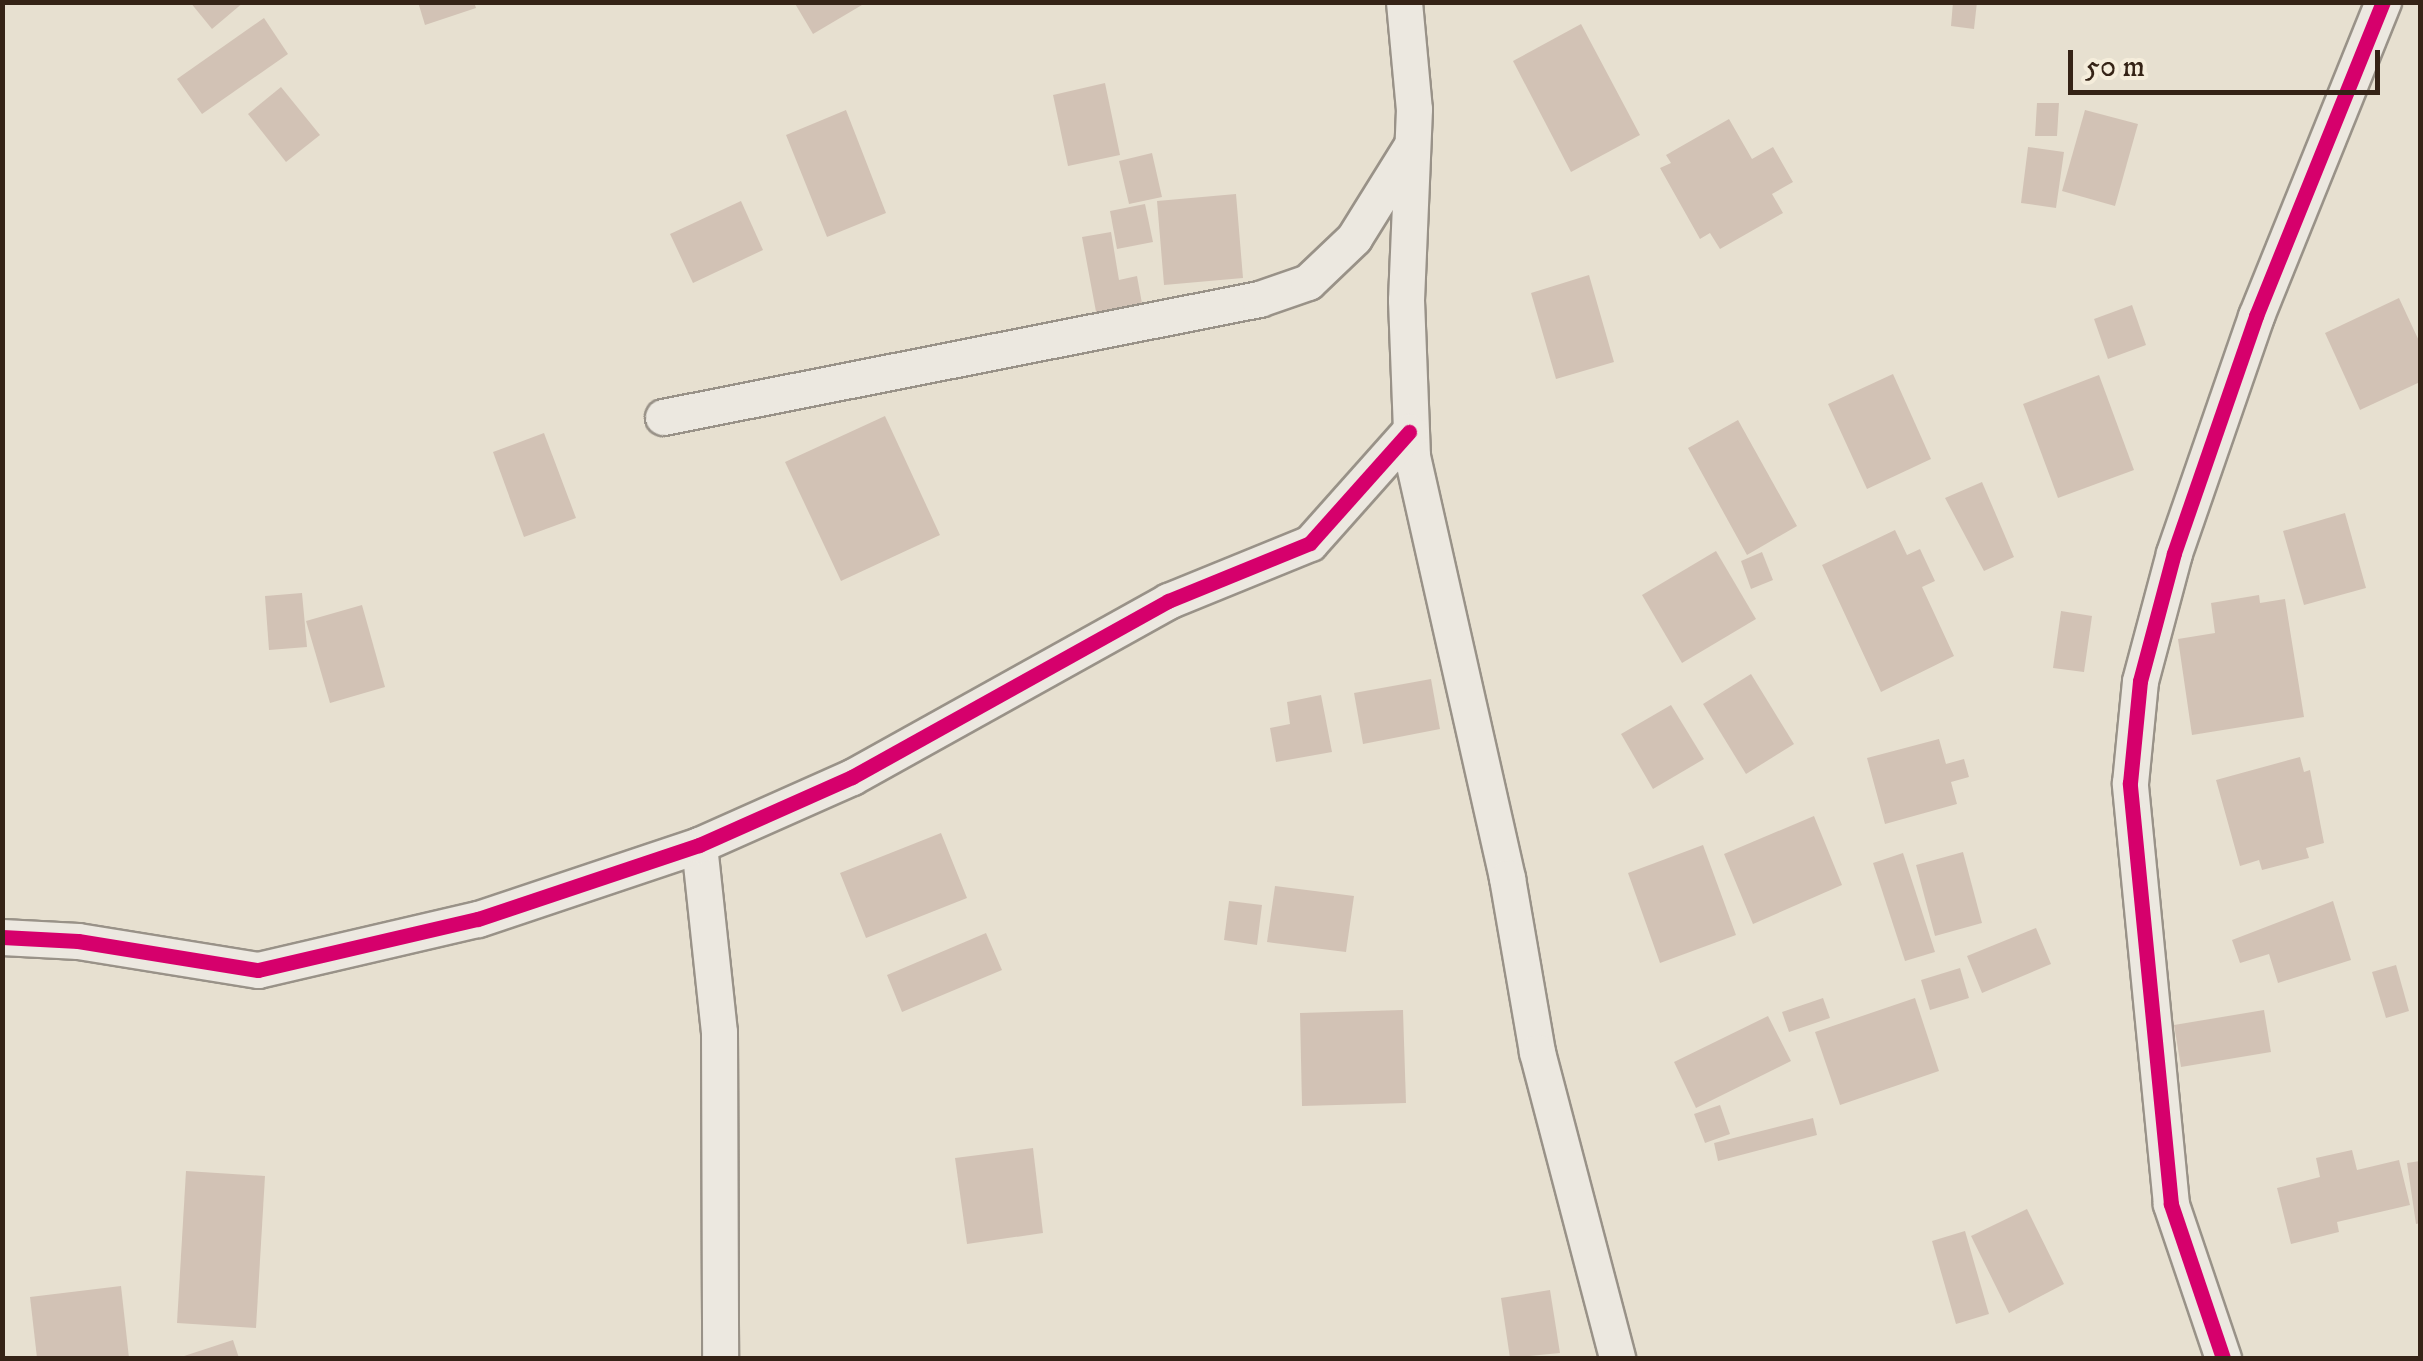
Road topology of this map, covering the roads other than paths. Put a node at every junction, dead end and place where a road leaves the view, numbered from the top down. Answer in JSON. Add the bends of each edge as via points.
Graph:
{"nodes":[{"id":1,"x":1404,"y":2,"type":"edge"},
{"id":2,"x":2383,"y":2,"type":"edge"},
{"id":3,"x":1412,"y":144,"type":"junction"},
{"id":4,"x":662,"y":418,"type":"dead end"},
{"id":5,"x":1409,"y":432,"type":"junction"},
{"id":6,"x":699,"y":845,"type":"junction"},
{"id":7,"x":2,"y":937,"type":"edge"},
{"id":8,"x":720,"y":1358,"type":"edge"},
{"id":9,"x":1617,"y":1358,"type":"edge"},
{"id":10,"x":2223,"y":1358,"type":"edge"}],
"edges":[{"from":1,"to":3,"type":"street"},
{"from":2,"to":10,"type":"street","via":[[2256,316],[2174,554],[2140,681],[2130,783],[2172,1204]]},
{"from":3,"to":4,"type":"street","via":[[1354,238],[1308,282],[1258,299]]},
{"from":3,"to":5,"type":"street"},
{"from":5,"to":6,"type":"street","via":[[1310,543],[1168,601],[852,778]]},
{"from":5,"to":9,"type":"street","via":[[1507,878],[1536,1052]]},
{"from":6,"to":7,"type":"street","via":[[478,919],[258,970],[78,941]]},
{"from":6,"to":8,"type":"street","via":[[720,1032]]}]}
